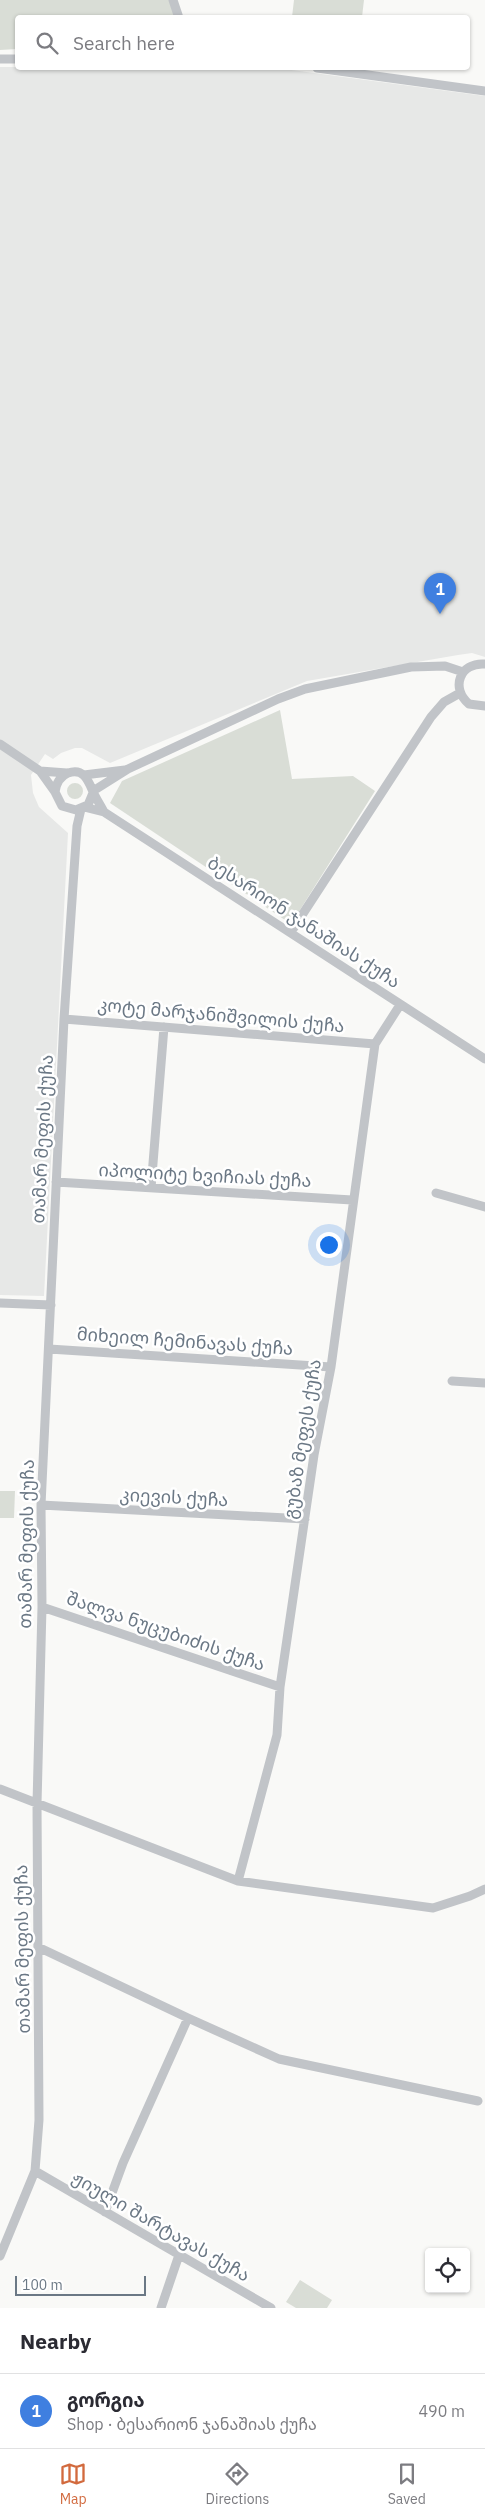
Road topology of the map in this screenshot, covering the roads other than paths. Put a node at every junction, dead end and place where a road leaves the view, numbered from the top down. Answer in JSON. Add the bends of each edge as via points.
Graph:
{"nodes":[{"id":1,"x":173,"y":0,"type":"edge"},
{"id":2,"x":178,"y":15,"type":"edge"},
{"id":3,"x":0,"y":59,"type":"edge"},
{"id":4,"x":15,"y":59,"type":"edge"},
{"id":5,"x":332,"y":70,"type":"edge"},
{"id":6,"x":485,"y":91,"type":"edge"},
{"id":7,"x":485,"y":664,"type":"edge"},
{"id":8,"x":463,"y":672,"type":"junction"},
{"id":9,"x":460,"y":693,"type":"junction"},
{"id":10,"x":485,"y":706,"type":"edge"},
{"id":11,"x":0,"y":744,"type":"edge"},
{"id":12,"x":128,"y":769,"type":"junction"},
{"id":13,"x":40,"y":771,"type":"junction"},
{"id":14,"x":68,"y":773,"type":"junction"},
{"id":15,"x":84,"y":775,"type":"junction"},
{"id":16,"x":55,"y":792,"type":"junction"},
{"id":17,"x":93,"y":792,"type":"junction"},
{"id":18,"x":62,"y":806,"type":"junction"},
{"id":19,"x":82,"y":808,"type":"junction"},
{"id":20,"x":104,"y":812,"type":"junction"},
{"id":21,"x":77,"y":826,"type":"junction"},
{"id":22,"x":291,"y":932,"type":"junction"},
{"id":23,"x":400,"y":1005,"type":"junction"},
{"id":24,"x":64,"y":1019,"type":"junction"},
{"id":25,"x":164,"y":1027,"type":"junction"},
{"id":26,"x":375,"y":1044,"type":"junction"},
{"id":27,"x":485,"y":1060,"type":"edge"},
{"id":28,"x":56,"y":1182,"type":"junction"},
{"id":29,"x":152,"y":1188,"type":"junction"},
{"id":30,"x":436,"y":1193,"type":"dead end"},
{"id":31,"x":352,"y":1200,"type":"junction"},
{"id":32,"x":485,"y":1207,"type":"edge"},
{"id":33,"x":0,"y":1303,"type":"edge"},
{"id":34,"x":51,"y":1305,"type":"junction"},
{"id":35,"x":49,"y":1349,"type":"junction"},
{"id":36,"x":331,"y":1367,"type":"junction"},
{"id":37,"x":452,"y":1381,"type":"dead end"},
{"id":38,"x":485,"y":1383,"type":"edge"},
{"id":39,"x":41,"y":1505,"type":"junction"},
{"id":40,"x":305,"y":1519,"type":"junction"},
{"id":41,"x":42,"y":1607,"type":"junction"},
{"id":42,"x":280,"y":1687,"type":"junction"},
{"id":43,"x":0,"y":1789,"type":"edge"},
{"id":44,"x":37,"y":1804,"type":"junction"},
{"id":45,"x":238,"y":1881,"type":"junction"},
{"id":46,"x":485,"y":1889,"type":"edge"},
{"id":47,"x":38,"y":1947,"type":"junction"},
{"id":48,"x":188,"y":2018,"type":"junction"},
{"id":49,"x":478,"y":2101,"type":"dead end"},
{"id":50,"x":35,"y":2171,"type":"junction"},
{"id":51,"x":105,"y":2212,"type":"junction"},
{"id":52,"x":179,"y":2255,"type":"junction"},
{"id":53,"x":0,"y":2256,"type":"edge"},
{"id":54,"x":161,"y":2308,"type":"edge"},
{"id":55,"x":271,"y":2308,"type":"edge"}],
"edges":[{"from":1,"to":2,"type":"street"},
{"from":3,"to":4,"type":"street"},
{"from":5,"to":6,"type":"street"},
{"from":7,"to":8,"type":"street","via":[[470,665]]},
{"from":8,"to":9,"type":"street","via":[[459,678]]},
{"from":8,"to":12,"type":"street","via":[[445,666],[411,667],[305,689]]},
{"from":9,"to":10,"type":"street","via":[[469,704]]},
{"from":9,"to":22,"type":"street","via":[[444,702],[431,717]]},
{"from":11,"to":13,"type":"street"},
{"from":12,"to":15,"type":"street"},
{"from":12,"to":17,"type":"street"},
{"from":13,"to":14,"type":"street"},
{"from":13,"to":16,"type":"street"},
{"from":14,"to":15,"type":"street"},
{"from":14,"to":16,"type":"street","via":[[58,780]]},
{"from":15,"to":17,"type":"street"},
{"from":16,"to":18,"type":"street"},
{"from":17,"to":19,"type":"street","via":[[91,801]]},
{"from":17,"to":20,"type":"street"},
{"from":18,"to":19,"type":"street","via":[[71,810]]},
{"from":18,"to":21,"type":"street"},
{"from":19,"to":20,"type":"street"},
{"from":19,"to":21,"type":"street","name":"თამარ მეფის ქუჩა"},
{"from":20,"to":22,"type":"street","name":"ბესარიონ ჯანაშიას ქუჩა"},
{"from":21,"to":24,"type":"street","name":"თამარ მეფის ქუჩა"},
{"from":22,"to":23,"type":"street","name":"ბესარიონ ჯანაშიას ქუჩა"},
{"from":23,"to":26,"type":"street","name":"გუბაზ მეფეს ქუჩა"},
{"from":23,"to":27,"type":"street","name":"ბესარიონ ჯანაშიას ქუჩა"},
{"from":24,"to":25,"type":"street","name":"კოტე მარჯანიშვილის ქუჩა"},
{"from":24,"to":28,"type":"street","name":"თამარ მეფის ქუჩა"},
{"from":25,"to":26,"type":"street","name":"კოტე მარჯანიშვილის ქუჩა"},
{"from":25,"to":29,"type":"street"},
{"from":26,"to":31,"type":"street","name":"გუბაზ მეფეს ქუჩა"},
{"from":28,"to":29,"type":"street","name":"იპოლიტე ხვიჩიას ქუჩა"},
{"from":28,"to":34,"type":"street","name":"თამარ მეფის ქუჩა"},
{"from":29,"to":31,"type":"street","name":"იპოლიტე ხვიჩიას ქუჩა"},
{"from":30,"to":32,"type":"street"},
{"from":31,"to":36,"type":"street","name":"გუბაზ მეფეს ქუჩა"},
{"from":33,"to":34,"type":"street"},
{"from":34,"to":35,"type":"street","name":"თამარ მეფის ქუჩა"},
{"from":35,"to":36,"type":"street","name":"მიხეილ ჩემინავას ქუჩა"},
{"from":35,"to":39,"type":"street","name":"თამარ მეფის ქუჩა"},
{"from":36,"to":40,"type":"street","name":"გუბაზ მეფეს ქუჩა"},
{"from":37,"to":38,"type":"street"},
{"from":39,"to":40,"type":"street","name":"კიევის ქუჩა"},
{"from":39,"to":41,"type":"street","name":"თამარ მეფის ქუჩა"},
{"from":40,"to":42,"type":"street","name":"გუბაზ მეფეს ქუჩა"},
{"from":41,"to":42,"type":"street","name":"შალვა ნუცუბიძის ქუჩა"},
{"from":41,"to":44,"type":"street","name":"თამარ მეფის ქუჩა"},
{"from":42,"to":45,"type":"street","name":"გუბაზ მეფეს ქუჩა","via":[[277,1735]]},
{"from":43,"to":44,"type":"street"},
{"from":44,"to":45,"type":"street"},
{"from":44,"to":47,"type":"street","name":"თამარ მეფის ქუჩა"},
{"from":45,"to":46,"type":"street","via":[[433,1908]]},
{"from":47,"to":48,"type":"street"},
{"from":47,"to":50,"type":"street","name":"თამარ მეფის ქუჩა","via":[[39,2111]]},
{"from":48,"to":49,"type":"street","via":[[280,2058]]},
{"from":48,"to":51,"type":"street"},
{"from":50,"to":51,"type":"street","name":"ჟიული შარტავას ქუჩა"},
{"from":50,"to":53,"type":"street","name":"თამარ მეფის ქუჩა"},
{"from":51,"to":52,"type":"street","name":"ჟიული შარტავას ქუჩა"},
{"from":52,"to":54,"type":"street"},
{"from":52,"to":55,"type":"street","name":"ჟიული შარტავას ქუჩა"}]}
